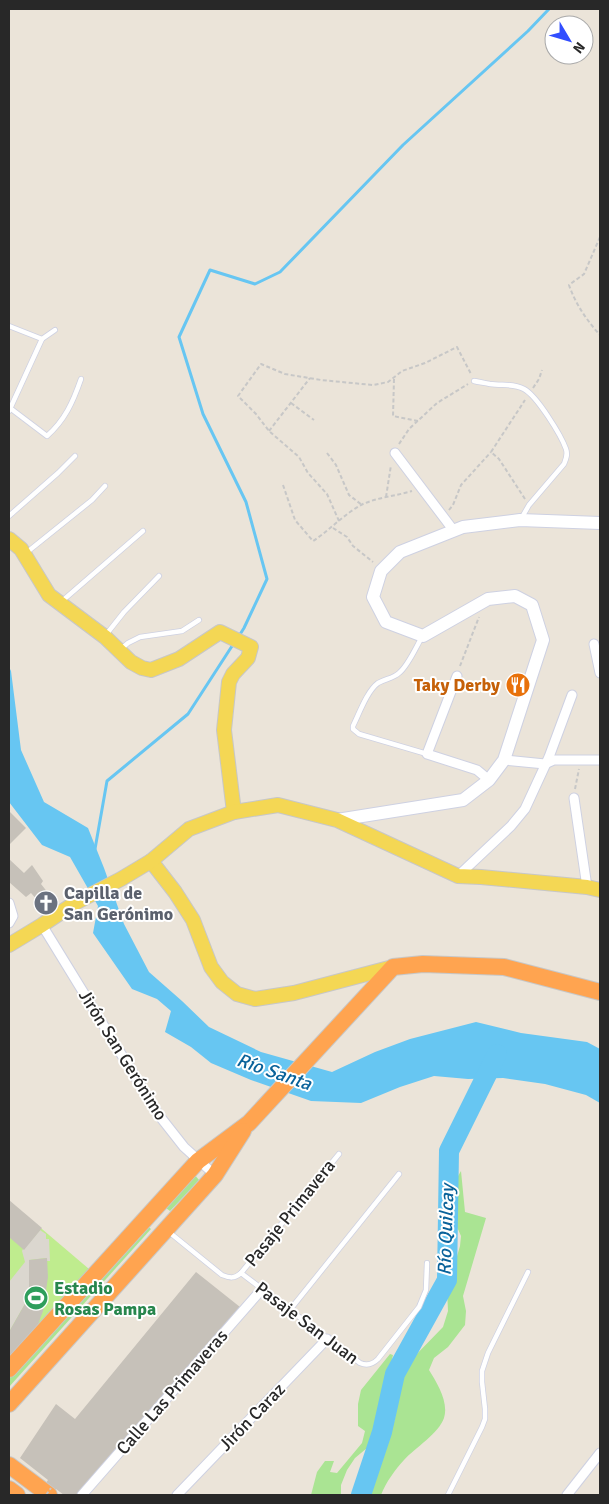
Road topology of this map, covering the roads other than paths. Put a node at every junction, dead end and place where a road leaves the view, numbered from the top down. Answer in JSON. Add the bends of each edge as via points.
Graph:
{"nodes":[{"id":1,"x":9,"y":326,"type":"edge"},
{"id":2,"x":55,"y":330,"type":"dead end"},
{"id":3,"x":42,"y":339,"type":"junction"},
{"id":4,"x":81,"y":379,"type":"dead end"},
{"id":5,"x":474,"y":381,"type":"road end"},
{"id":6,"x":10,"y":409,"type":"edge"},
{"id":7,"x":395,"y":453,"type":"road end"},
{"id":8,"x":75,"y":456,"type":"dead end"},
{"id":9,"x":105,"y":486,"type":"dead end"},
{"id":10,"x":9,"y":516,"type":"edge"},
{"id":11,"x":520,"y":520,"type":"junction"},
{"id":12,"x":600,"y":523,"type":"edge"},
{"id":13,"x":143,"y":531,"type":"dead end"},
{"id":14,"x":454,"y":531,"type":"junction"},
{"id":15,"x":9,"y":539,"type":"edge"},
{"id":16,"x":24,"y":555,"type":"junction"},
{"id":17,"x":159,"y":576,"type":"dead end"},
{"id":18,"x":60,"y":603,"type":"junction"},
{"id":19,"x":199,"y":620,"type":"dead end"},
{"id":20,"x":422,"y":636,"type":"junction"},
{"id":21,"x":105,"y":637,"type":"junction"},
{"id":22,"x":594,"y":644,"type":"dead end"},
{"id":23,"x":119,"y":651,"type":"junction"},
{"id":24,"x":600,"y":673,"type":"edge"},
{"id":25,"x":457,"y":676,"type":"road end"},
{"id":26,"x":572,"y":695,"type":"dead end"},
{"id":27,"x":427,"y":754,"type":"junction"},
{"id":28,"x":504,"y":760,"type":"junction"},
{"id":29,"x":600,"y":760,"type":"edge"},
{"id":30,"x":545,"y":764,"type":"junction"},
{"id":31,"x":489,"y":780,"type":"junction"},
{"id":32,"x":574,"y":798,"type":"road end"},
{"id":33,"x":234,"y":812,"type":"junction"},
{"id":34,"x":337,"y":820,"type":"junction"},
{"id":35,"x":151,"y":861,"type":"junction"},
{"id":36,"x":458,"y":876,"type":"junction"},
{"id":37,"x":594,"y":889,"type":"edge"},
{"id":38,"x":9,"y":903,"type":"edge"},
{"id":39,"x":9,"y":923,"type":"edge"},
{"id":40,"x":42,"y":925,"type":"junction"},
{"id":41,"x":9,"y":945,"type":"edge"},
{"id":42,"x":393,"y":967,"type":"junction"},
{"id":43,"x":600,"y":992,"type":"edge"},
{"id":44,"x":249,"y":1123,"type":"junction"},
{"id":45,"x":339,"y":1154,"type":"dead end"},
{"id":46,"x":198,"y":1161,"type":"junction"},
{"id":47,"x":399,"y":1174,"type":"dead end"},
{"id":48,"x":216,"y":1175,"type":"junction"},
{"id":49,"x":158,"y":1223,"type":"junction"},
{"id":50,"x":427,"y":1263,"type":"dead end"},
{"id":51,"x":528,"y":1272,"type":"dead end"},
{"id":52,"x":241,"y":1273,"type":"junction"},
{"id":53,"x":262,"y":1289,"type":"junction"},
{"id":54,"x":289,"y":1311,"type":"junction"},
{"id":55,"x":327,"y":1339,"type":"junction"},
{"id":56,"x":9,"y":1369,"type":"edge"},
{"id":57,"x":9,"y":1404,"type":"edge"},
{"id":58,"x":600,"y":1453,"type":"edge"},
{"id":59,"x":9,"y":1464,"type":"edge"},
{"id":60,"x":9,"y":1489,"type":"edge"},
{"id":61,"x":49,"y":1493,"type":"edge"},
{"id":62,"x":17,"y":1495,"type":"edge"},
{"id":63,"x":82,"y":1495,"type":"edge"},
{"id":64,"x":177,"y":1495,"type":"edge"},
{"id":65,"x":448,"y":1495,"type":"edge"},
{"id":66,"x":567,"y":1495,"type":"edge"}],
"edges":[{"from":1,"to":3,"type":"lane"},
{"from":2,"to":3,"type":"lane"},
{"from":3,"to":6,"type":"lane"},
{"from":4,"to":6,"type":"lane","via":[[71,406],[47,436]]},
{"from":5,"to":11,"type":"lane","via":[[512,385],[530,393],[567,451],[564,464]]},
{"from":7,"to":14,"type":"street"},
{"from":8,"to":10,"type":"lane"},
{"from":9,"to":16,"type":"lane"},
{"from":11,"to":12,"type":"main road"},
{"from":11,"to":14,"type":"main road"},
{"from":13,"to":18,"type":"lane"},
{"from":14,"to":20,"type":"main road","via":[[400,552],[381,571],[373,596],[386,622]]},
{"from":15,"to":16,"type":"main road"},
{"from":16,"to":18,"type":"main road","via":[[49,595]]},
{"from":17,"to":21,"type":"lane"},
{"from":18,"to":21,"type":"main road"},
{"from":19,"to":23,"type":"lane","via":[[182,631],[140,637]]},
{"from":20,"to":27,"type":"lane","via":[[399,674],[374,687],[353,729],[359,734]]},
{"from":20,"to":28,"type":"main road","via":[[488,599],[516,596],[532,605],[543,640]]},
{"from":21,"to":23,"type":"main road"},
{"from":22,"to":24,"type":"street"},
{"from":23,"to":33,"type":"main road","via":[[131,662],[151,670],[179,658],[220,632],[251,647],[248,658],[229,682],[224,730]]},
{"from":25,"to":27,"type":"street"},
{"from":26,"to":30,"type":"street"},
{"from":27,"to":31,"type":"street","via":[[476,770]]},
{"from":28,"to":30,"type":"street"},
{"from":28,"to":31,"type":"main road"},
{"from":29,"to":30,"type":"street","via":[[554,760]]},
{"from":30,"to":36,"type":"street","via":[[525,809]]},
{"from":31,"to":34,"type":"main road","via":[[464,800]]},
{"from":32,"to":37,"type":"street"},
{"from":33,"to":34,"type":"main road","via":[[278,805]]},
{"from":33,"to":35,"type":"main road","via":[[190,829]]},
{"from":34,"to":36,"type":"main road"},
{"from":35,"to":40,"type":"main road"},
{"from":35,"to":42,"type":"main road","via":[[193,920],[211,967],[237,994],[255,999],[294,993]]},
{"from":36,"to":37,"type":"main road"},
{"from":38,"to":39,"type":"street","via":[[13,916]]},
{"from":40,"to":41,"type":"main road"},
{"from":40,"to":46,"type":"street","name":"Jirón San Gerónimo","via":[[158,1114]]},
{"from":42,"to":43,"type":"highway","via":[[423,964],[504,967]]},
{"from":42,"to":44,"type":"highway"},
{"from":44,"to":46,"type":"highway"},
{"from":44,"to":48,"type":"highway"},
{"from":45,"to":52,"type":"lane","name":"Pasaje Primavera"},
{"from":46,"to":48,"type":"street","name":"Jirón San Gerónimo"},
{"from":46,"to":49,"type":"highway"},
{"from":47,"to":54,"type":"lane"},
{"from":48,"to":49,"type":"highway"},
{"from":49,"to":52,"type":"lane","name":"Pasaje San Juan","via":[[222,1275],[232,1278]]},
{"from":49,"to":56,"type":"highway"},
{"from":49,"to":57,"type":"highway"},
{"from":50,"to":55,"type":"lane","name":"Pasaje San Juan","via":[[426,1290],[420,1308],[375,1362],[360,1363]]},
{"from":51,"to":65,"type":"lane","via":[[488,1353],[482,1371],[485,1418]]},
{"from":52,"to":53,"type":"lane","name":"Pasaje San Juan"},
{"from":53,"to":54,"type":"lane","name":"Pasaje San Juan"},
{"from":53,"to":63,"type":"street","name":"Calle Las Primaveras"},
{"from":54,"to":55,"type":"lane","name":"Pasaje San Juan"},
{"from":55,"to":64,"type":"street","name":"Jirón Caraz"},
{"from":58,"to":66,"type":"street"},
{"from":59,"to":61,"type":"highway"},
{"from":60,"to":62,"type":"highway"}]}
